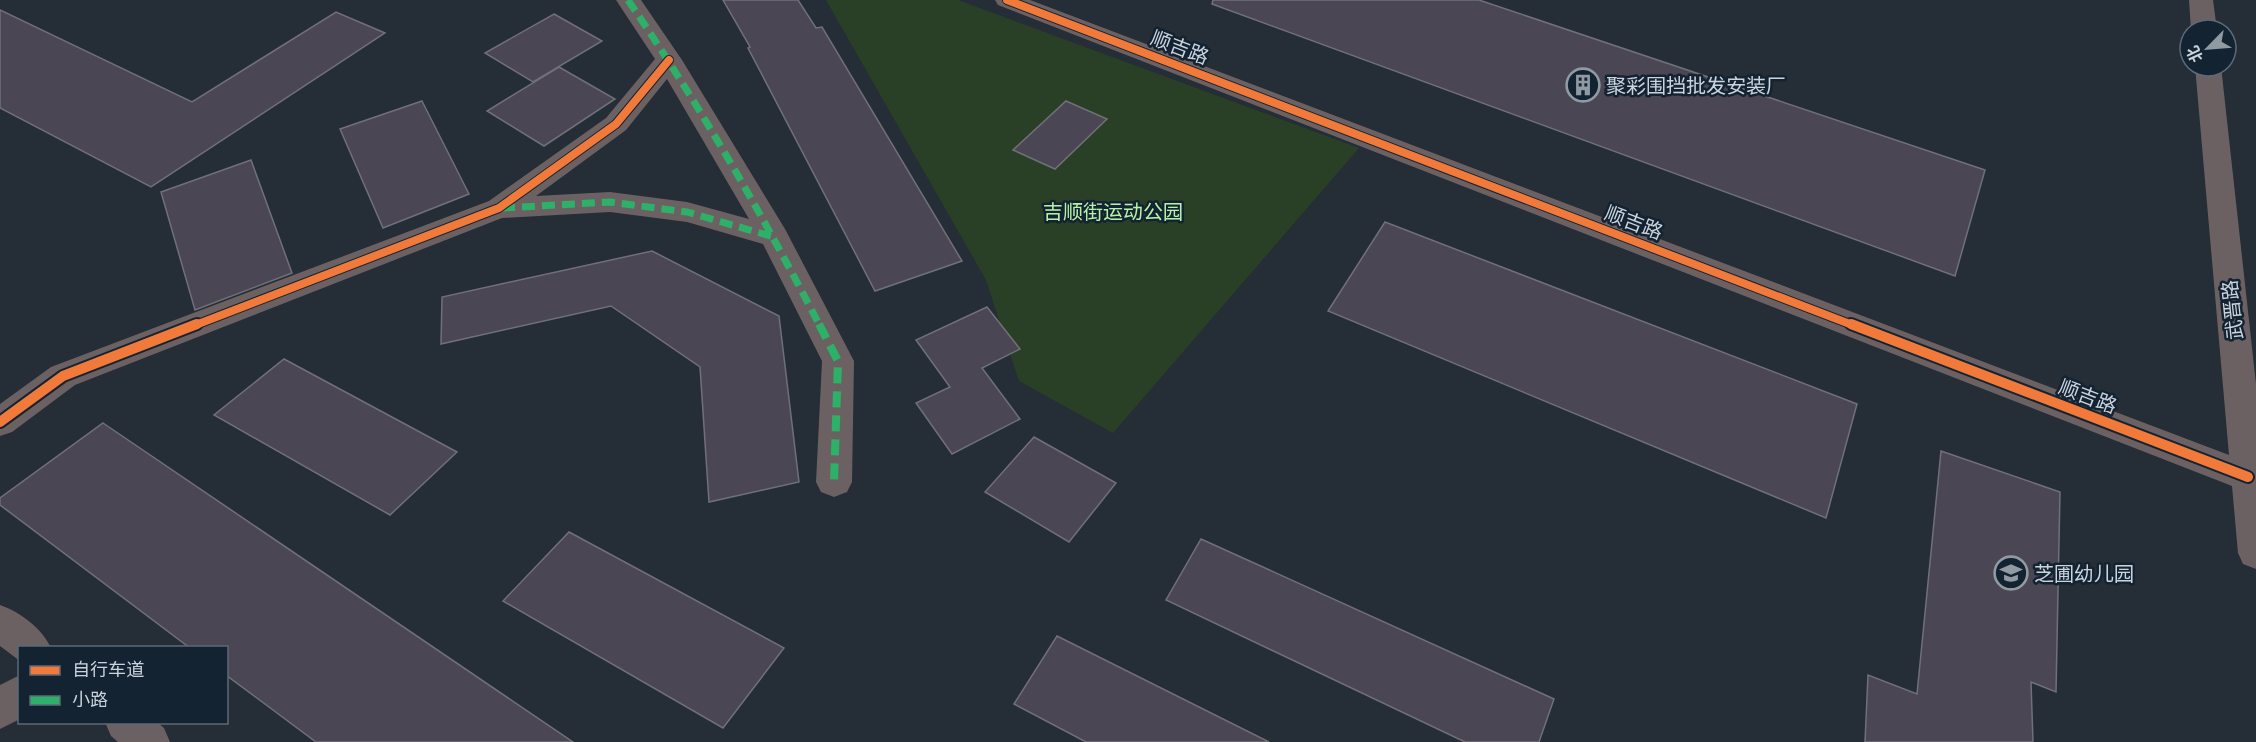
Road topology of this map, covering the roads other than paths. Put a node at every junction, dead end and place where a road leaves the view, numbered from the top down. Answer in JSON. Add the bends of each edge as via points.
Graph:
{"nodes":[{"id":1,"x":628,"y":0,"type":"edge"},
{"id":2,"x":1007,"y":0,"type":"edge"},
{"id":3,"x":2201,"y":0,"type":"edge"},
{"id":4,"x":2203,"y":18,"type":"edge"},
{"id":5,"x":669,"y":60,"type":"junction"},
{"id":6,"x":2209,"y":78,"type":"edge"},
{"id":7,"x":499,"y":208,"type":"junction"},
{"id":8,"x":774,"y":237,"type":"junction"},
{"id":9,"x":0,"y":422,"type":"edge"},
{"id":10,"x":2248,"y":477,"type":"junction"},
{"id":11,"x":834,"y":482,"type":"dead end"},
{"id":12,"x":2256,"y":553,"type":"edge"},
{"id":13,"x":0,"y":622,"type":"edge"},
{"id":14,"x":30,"y":646,"type":"edge"},
{"id":15,"x":18,"y":696,"type":"edge"},
{"id":16,"x":0,"y":710,"type":"edge"},
{"id":17,"x":126,"y":724,"type":"edge"},
{"id":18,"x":149,"y":742,"type":"edge"}],
"edges":[{"from":1,"to":5,"type":"street"},
{"from":2,"to":10,"type":"street","name":"顺吉路"},
{"from":3,"to":4,"type":"street"},
{"from":5,"to":7,"type":"street","via":[[616,124]]},
{"from":5,"to":8,"type":"street"},
{"from":6,"to":10,"type":"street","name":"武晋路"},
{"from":7,"to":8,"type":"street","via":[[610,202],[687,213]]},
{"from":7,"to":9,"type":"street","via":[[63,376]]},
{"from":8,"to":11,"type":"street","via":[[838,361]]},
{"from":10,"to":12,"type":"street","name":"武晋路"},
{"from":13,"to":14,"type":"street"},
{"from":15,"to":16,"type":"street"},
{"from":17,"to":18,"type":"street"}]}
